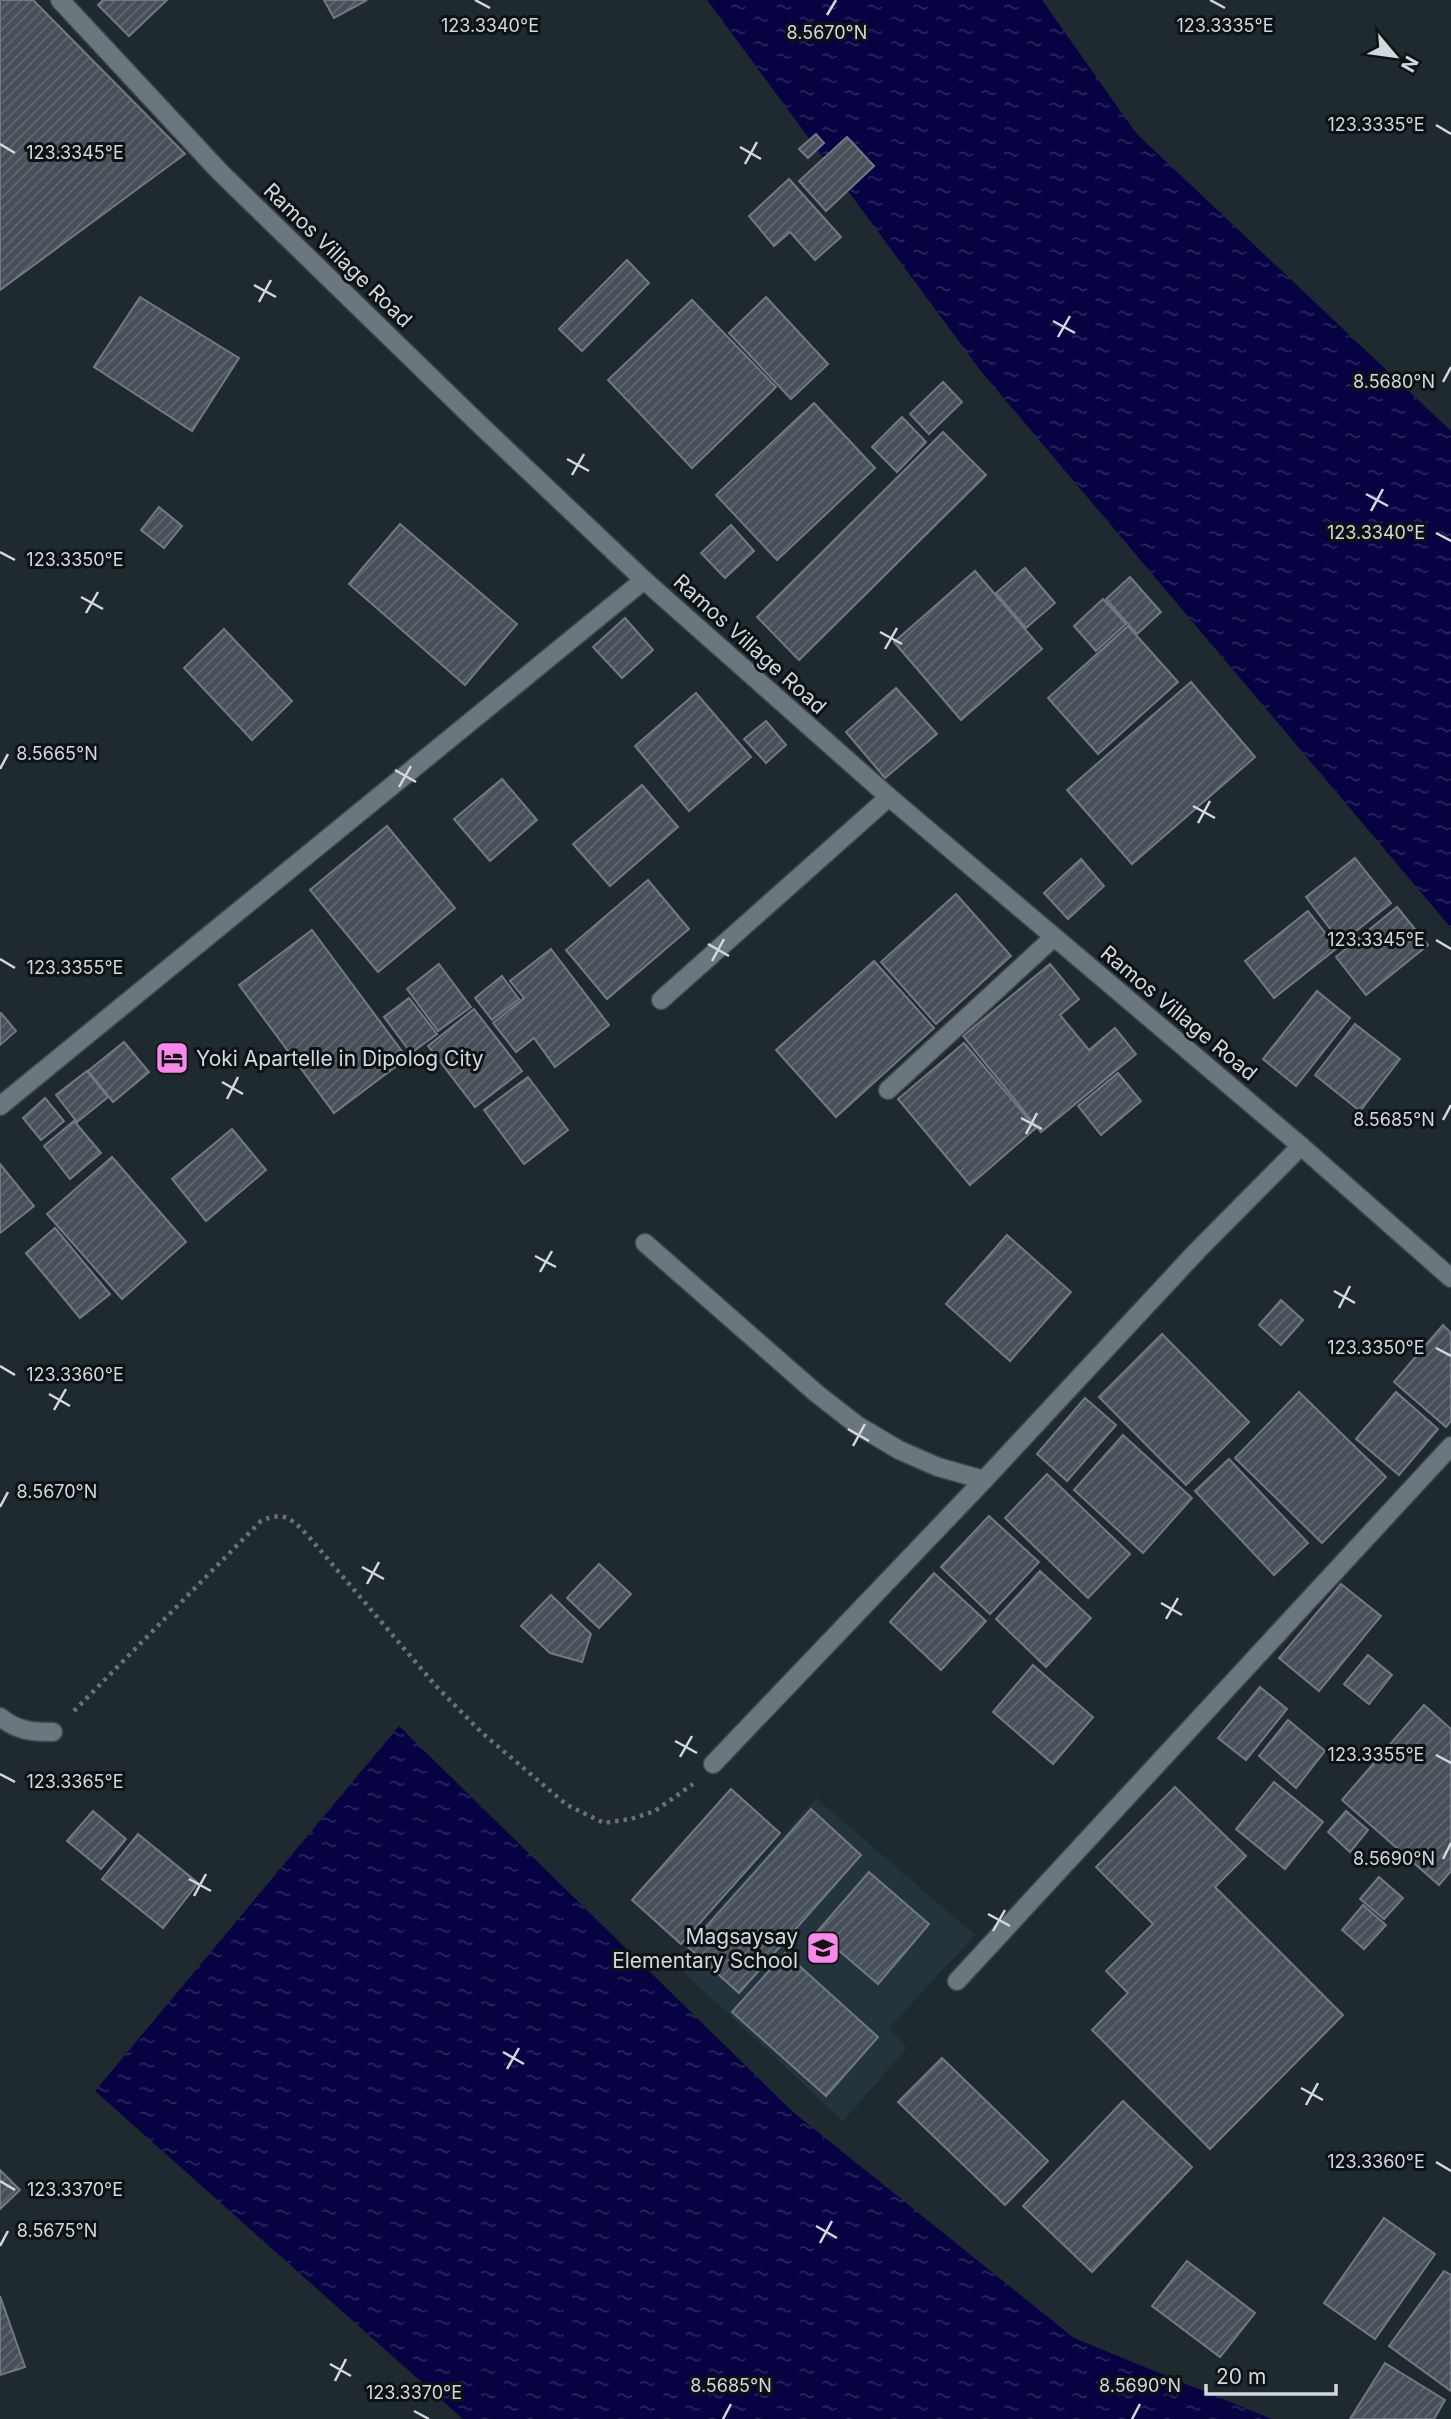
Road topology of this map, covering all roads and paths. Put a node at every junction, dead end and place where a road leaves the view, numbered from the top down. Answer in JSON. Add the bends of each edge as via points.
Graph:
{"nodes":[{"id":1,"x":60,"y":0,"type":"edge"},
{"id":2,"x":644,"y":580,"type":"junction"},
{"id":3,"x":889,"y":797,"type":"junction"},
{"id":4,"x":1053,"y":938,"type":"junction"},
{"id":5,"x":661,"y":1000,"type":"dead end"},
{"id":6,"x":888,"y":1090,"type":"dead end"},
{"id":7,"x":0,"y":1106,"type":"edge"},
{"id":8,"x":1301,"y":1146,"type":"junction"},
{"id":9,"x":645,"y":1243,"type":"dead end"},
{"id":10,"x":1451,"y":1278,"type":"edge"},
{"id":11,"x":1451,"y":1446,"type":"edge"},
{"id":12,"x":984,"y":1480,"type":"junction"},
{"id":13,"x":0,"y":1717,"type":"edge"},
{"id":14,"x":53,"y":1732,"type":"joint"},
{"id":15,"x":713,"y":1764,"type":"joint"},
{"id":16,"x":957,"y":1981,"type":"dead end"}],
"edges":[{"from":1,"to":2,"type":"street","name":"Ramos Village Road","via":[[220,172]]},
{"from":2,"to":3,"type":"street","name":"Ramos Village Road"},
{"from":2,"to":7,"type":"street"},
{"from":3,"to":4,"type":"street","name":"Ramos Village Road"},
{"from":3,"to":5,"type":"street"},
{"from":4,"to":6,"type":"street"},
{"from":4,"to":8,"type":"street","name":"Ramos Village Road"},
{"from":8,"to":10,"type":"street","name":"Ramos Village Road"},
{"from":8,"to":12,"type":"street"},
{"from":9,"to":12,"type":"street","via":[[857,1425],[912,1456]]},
{"from":11,"to":16,"type":"street"},
{"from":12,"to":15,"type":"street"},
{"from":13,"to":14,"type":"street","via":[[14,1728]]},
{"from":14,"to":15,"type":"path","via":[[261,1521],[285,1516],[296,1522],[436,1686],[481,1732],[567,1805],[604,1823],[631,1819],[655,1811],[688,1790]]}]}
